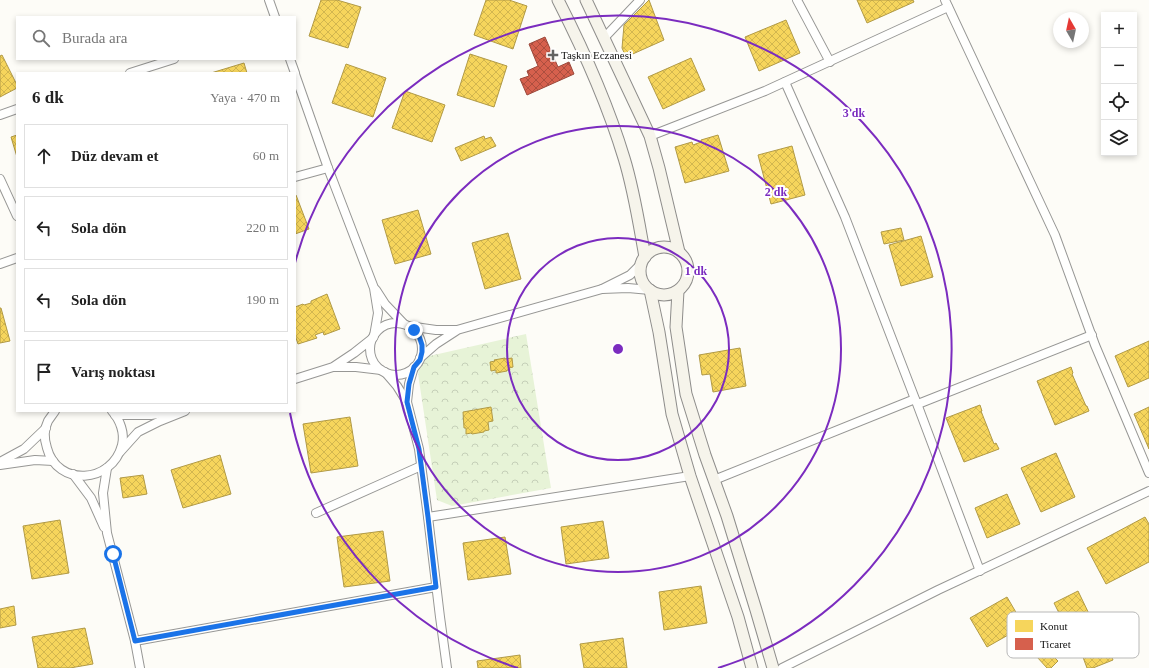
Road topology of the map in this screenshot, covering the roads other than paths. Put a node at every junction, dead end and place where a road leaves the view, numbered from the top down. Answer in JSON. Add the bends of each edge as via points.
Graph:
{"nodes":[{"id":1,"x":269,"y":0,"type":"edge"},
{"id":2,"x":558,"y":0,"type":"edge"},
{"id":3,"x":586,"y":0,"type":"edge"},
{"id":4,"x":640,"y":0,"type":"edge"},
{"id":5,"x":798,"y":0,"type":"edge"},
{"id":6,"x":947,"y":3,"type":"edge"},
{"id":7,"x":275,"y":16,"type":"edge"},
{"id":8,"x":604,"y":38,"type":"junction"},
{"id":9,"x":171,"y":60,"type":"edge"},
{"id":10,"x":290,"y":60,"type":"edge"},
{"id":11,"x":830,"y":62,"type":"junction"},
{"id":12,"x":133,"y":72,"type":"edge"},
{"id":13,"x":294,"y":72,"type":"edge"},
{"id":14,"x":296,"y":77,"type":"edge"},
{"id":15,"x":785,"y":82,"type":"junction"},
{"id":16,"x":16,"y":109,"type":"edge"},
{"id":17,"x":0,"y":115,"type":"edge"},
{"id":18,"x":650,"y":136,"type":"junction"},
{"id":19,"x":328,"y":168,"type":"junction"},
{"id":20,"x":296,"y":177,"type":"edge"},
{"id":21,"x":0,"y":179,"type":"edge"},
{"id":22,"x":16,"y":214,"type":"edge"},
{"id":23,"x":679,"y":252,"type":"junction"},
{"id":24,"x":16,"y":258,"type":"edge"},
{"id":25,"x":644,"y":260,"type":"junction"},
{"id":26,"x":0,"y":264,"type":"edge"},
{"id":27,"x":374,"y":288,"type":"junction"},
{"id":28,"x":602,"y":289,"type":"junction"},
{"id":29,"x":650,"y":290,"type":"junction"},
{"id":30,"x":678,"y":291,"type":"junction"},
{"id":31,"x":406,"y":325,"type":"junction"},
{"id":32,"x":457,"y":330,"type":"junction"},
{"id":33,"x":1092,"y":335,"type":"junction"},
{"id":34,"x":373,"y":337,"type":"junction"},
{"id":35,"x":420,"y":358,"type":"junction"},
{"id":36,"x":333,"y":367,"type":"junction"},
{"id":37,"x":414,"y":367,"type":"junction"},
{"id":38,"x":383,"y":371,"type":"junction"},
{"id":39,"x":296,"y":379,"type":"edge"},
{"id":40,"x":407,"y":402,"type":"junction"},
{"id":41,"x":916,"y":402,"type":"junction"},
{"id":42,"x":54,"y":412,"type":"edge"},
{"id":43,"x":169,"y":412,"type":"edge"},
{"id":44,"x":182,"y":412,"type":"edge"},
{"id":45,"x":114,"y":413,"type":"edge"},
{"id":46,"x":46,"y":428,"type":"junction"},
{"id":47,"x":120,"y":452,"type":"junction"},
{"id":48,"x":53,"y":461,"type":"junction"},
{"id":49,"x":0,"y":462,"type":"edge"},
{"id":50,"x":0,"y":465,"type":"edge"},
{"id":51,"x":421,"y":466,"type":"junction"},
{"id":52,"x":108,"y":468,"type":"junction"},
{"id":53,"x":1149,"y":473,"type":"edge"},
{"id":54,"x":73,"y":474,"type":"junction"},
{"id":55,"x":690,"y":476,"type":"junction"},
{"id":56,"x":714,"y":480,"type":"junction"},
{"id":57,"x":1149,"y":491,"type":"edge"},
{"id":58,"x":316,"y":513,"type":"dead end"},
{"id":59,"x":428,"y":517,"type":"junction"},
{"id":60,"x":107,"y":534,"type":"junction"},
{"id":61,"x":980,"y":571,"type":"junction"},
{"id":62,"x":436,"y":587,"type":"junction"},
{"id":63,"x":135,"y":641,"type":"junction"},
{"id":64,"x":140,"y":668,"type":"edge"},
{"id":65,"x":447,"y":668,"type":"edge"},
{"id":66,"x":752,"y":668,"type":"edge"},
{"id":67,"x":772,"y":668,"type":"edge"},
{"id":68,"x":782,"y":668,"type":"edge"}],
"edges":[{"from":1,"to":7,"type":"street"},
{"from":2,"to":25,"type":"main road","via":[[575,33],[615,131],[630,179]]},
{"from":3,"to":8,"type":"main road"},
{"from":4,"to":8,"type":"street"},
{"from":5,"to":11,"type":"street"},
{"from":6,"to":11,"type":"street"},
{"from":6,"to":33,"type":"street","via":[[1055,235]]},
{"from":8,"to":18,"type":"main road"},
{"from":9,"to":12,"type":"street"},
{"from":10,"to":13,"type":"street"},
{"from":11,"to":15,"type":"street"},
{"from":14,"to":19,"type":"street"},
{"from":15,"to":18,"type":"street"},
{"from":15,"to":41,"type":"street","via":[[844,217]]},
{"from":16,"to":17,"type":"street"},
{"from":18,"to":23,"type":"main road"},
{"from":19,"to":20,"type":"street"},
{"from":19,"to":27,"type":"street"},
{"from":21,"to":22,"type":"street"},
{"from":23,"to":25,"type":"main road","via":[[665,247],[658,248]]},
{"from":23,"to":30,"type":"main road","via":[[687,264],[688,272],[687,279]]},
{"from":24,"to":26,"type":"street"},
{"from":25,"to":28,"type":"street","via":[[630,275]]},
{"from":25,"to":29,"type":"main road","via":[[640,271]]},
{"from":27,"to":31,"type":"street","via":[[385,304]]},
{"from":27,"to":34,"type":"street","via":[[378,313]]},
{"from":28,"to":29,"type":"street"},
{"from":28,"to":32,"type":"street"},
{"from":29,"to":30,"type":"main road","via":[[664,295]]},
{"from":29,"to":55,"type":"main road","via":[[672,414]]},
{"from":30,"to":56,"type":"main road","via":[[676,327],[686,394]]},
{"from":31,"to":32,"type":"street","via":[[436,330]]},
{"from":31,"to":34,"type":"street","via":[[388,324],[380,328]]},
{"from":31,"to":35,"type":"street","via":[[419,336],[422,345]]},
{"from":32,"to":35,"type":"street"},
{"from":33,"to":41,"type":"street"},
{"from":33,"to":53,"type":"street"},
{"from":34,"to":36,"type":"street"},
{"from":34,"to":38,"type":"street","via":[[370,351],[372,360]]},
{"from":35,"to":37,"type":"street"},
{"from":36,"to":38,"type":"street"},
{"from":36,"to":39,"type":"street"},
{"from":37,"to":38,"type":"street","via":[[404,374],[389,374]]},
{"from":37,"to":40,"type":"street"},
{"from":38,"to":40,"type":"street"},
{"from":40,"to":51,"type":"street"},
{"from":41,"to":56,"type":"street"},
{"from":41,"to":61,"type":"street"},
{"from":42,"to":46,"type":"street"},
{"from":43,"to":45,"type":"street","via":[[151,415]]},
{"from":44,"to":47,"type":"street","via":[[138,432]]},
{"from":45,"to":47,"type":"street","via":[[122,429],[123,441]]},
{"from":46,"to":48,"type":"street","via":[[45,443]]},
{"from":46,"to":49,"type":"street","via":[[24,449]]},
{"from":47,"to":52,"type":"street"},
{"from":48,"to":50,"type":"street","via":[[35,460]]},
{"from":48,"to":54,"type":"street","via":[[60,468]]},
{"from":51,"to":58,"type":"street"},
{"from":51,"to":59,"type":"street"},
{"from":52,"to":54,"type":"street","via":[[88,476]]},
{"from":52,"to":60,"type":"street","via":[[103,493]]},
{"from":54,"to":60,"type":"street","via":[[91,498]]},
{"from":55,"to":59,"type":"street"},
{"from":55,"to":66,"type":"main road","via":[[738,617]]},
{"from":56,"to":67,"type":"main road"},
{"from":57,"to":61,"type":"street"},
{"from":59,"to":62,"type":"street"},
{"from":60,"to":63,"type":"street"},
{"from":61,"to":68,"type":"street"},
{"from":62,"to":63,"type":"street"},
{"from":62,"to":65,"type":"street"},
{"from":63,"to":64,"type":"street"}]}
